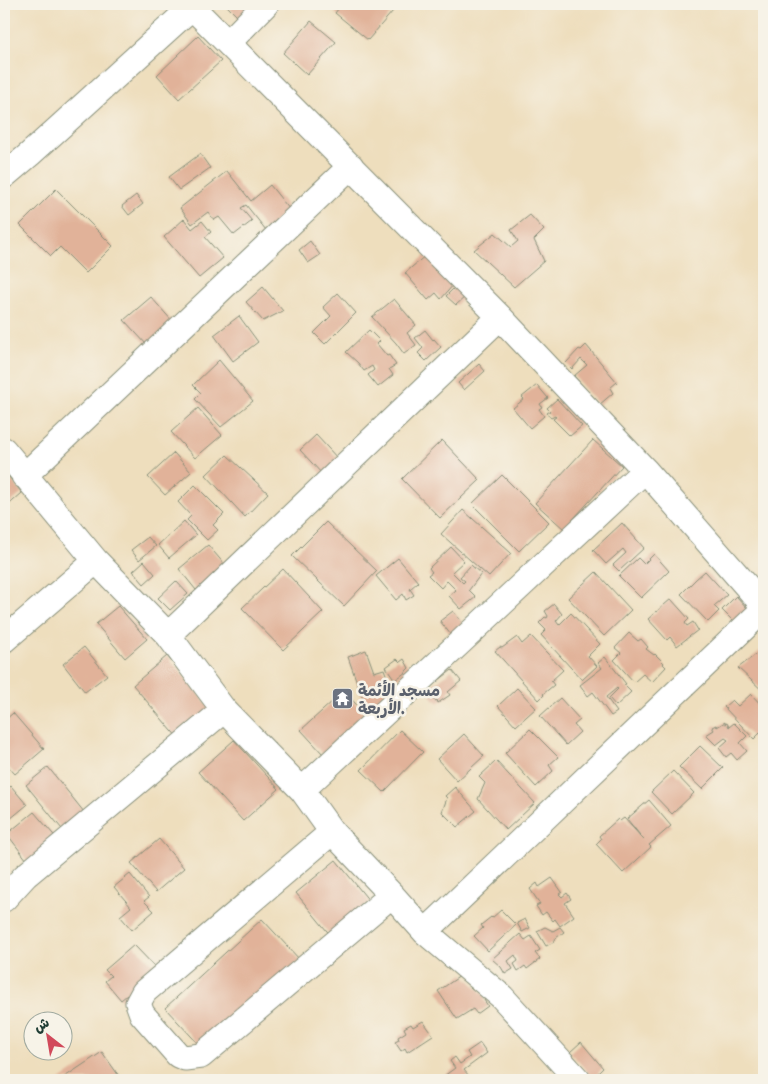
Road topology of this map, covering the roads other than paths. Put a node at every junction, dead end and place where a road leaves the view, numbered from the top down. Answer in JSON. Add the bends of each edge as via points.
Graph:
{"nodes":[{"id":1,"x":266,"y":4,"type":"edge"},
{"id":2,"x":191,"y":5,"type":"edge"},
{"id":3,"x":228,"y":43,"type":"junction"},
{"id":4,"x":351,"y":166,"type":"junction"},
{"id":5,"x":4,"y":176,"type":"edge"},
{"id":6,"x":500,"y":317,"type":"junction"},
{"id":7,"x":4,"y":450,"type":"edge"},
{"id":8,"x":645,"y":470,"type":"junction"},
{"id":9,"x":24,"y":476,"type":"junction"},
{"id":10,"x":96,"y":561,"type":"junction"},
{"id":11,"x":764,"y":608,"type":"edge"},
{"id":12,"x":168,"y":635,"type":"junction"},
{"id":13,"x":4,"y":640,"type":"edge"},
{"id":14,"x":224,"y":710,"type":"junction"},
{"id":15,"x":302,"y":790,"type":"junction"},
{"id":16,"x":332,"y":832,"type":"junction"},
{"id":17,"x":392,"y":895,"type":"junction"},
{"id":18,"x":4,"y":898,"type":"edge"},
{"id":19,"x":425,"y":932,"type":"junction"},
{"id":20,"x":565,"y":1076,"type":"edge"}],
"edges":[{"from":1,"to":3,"type":"street"},
{"from":2,"to":3,"type":"street"},
{"from":2,"to":5,"type":"street"},
{"from":3,"to":4,"type":"street"},
{"from":4,"to":6,"type":"street"},
{"from":4,"to":9,"type":"street"},
{"from":6,"to":8,"type":"street"},
{"from":6,"to":12,"type":"street"},
{"from":7,"to":9,"type":"street"},
{"from":8,"to":11,"type":"street"},
{"from":8,"to":15,"type":"street"},
{"from":9,"to":10,"type":"street"},
{"from":10,"to":12,"type":"street"},
{"from":10,"to":13,"type":"street"},
{"from":11,"to":19,"type":"street"},
{"from":12,"to":14,"type":"street"},
{"from":14,"to":15,"type":"street"},
{"from":14,"to":18,"type":"street","via":[[25,876]]},
{"from":15,"to":16,"type":"street"},
{"from":16,"to":17,"type":"street"},
{"from":16,"to":17,"type":"street","via":[[144,992],[138,1003],[142,1014],[178,1055],[185,1058],[201,1056]]},
{"from":17,"to":19,"type":"street"},
{"from":19,"to":20,"type":"street","via":[[502,997]]}]}
